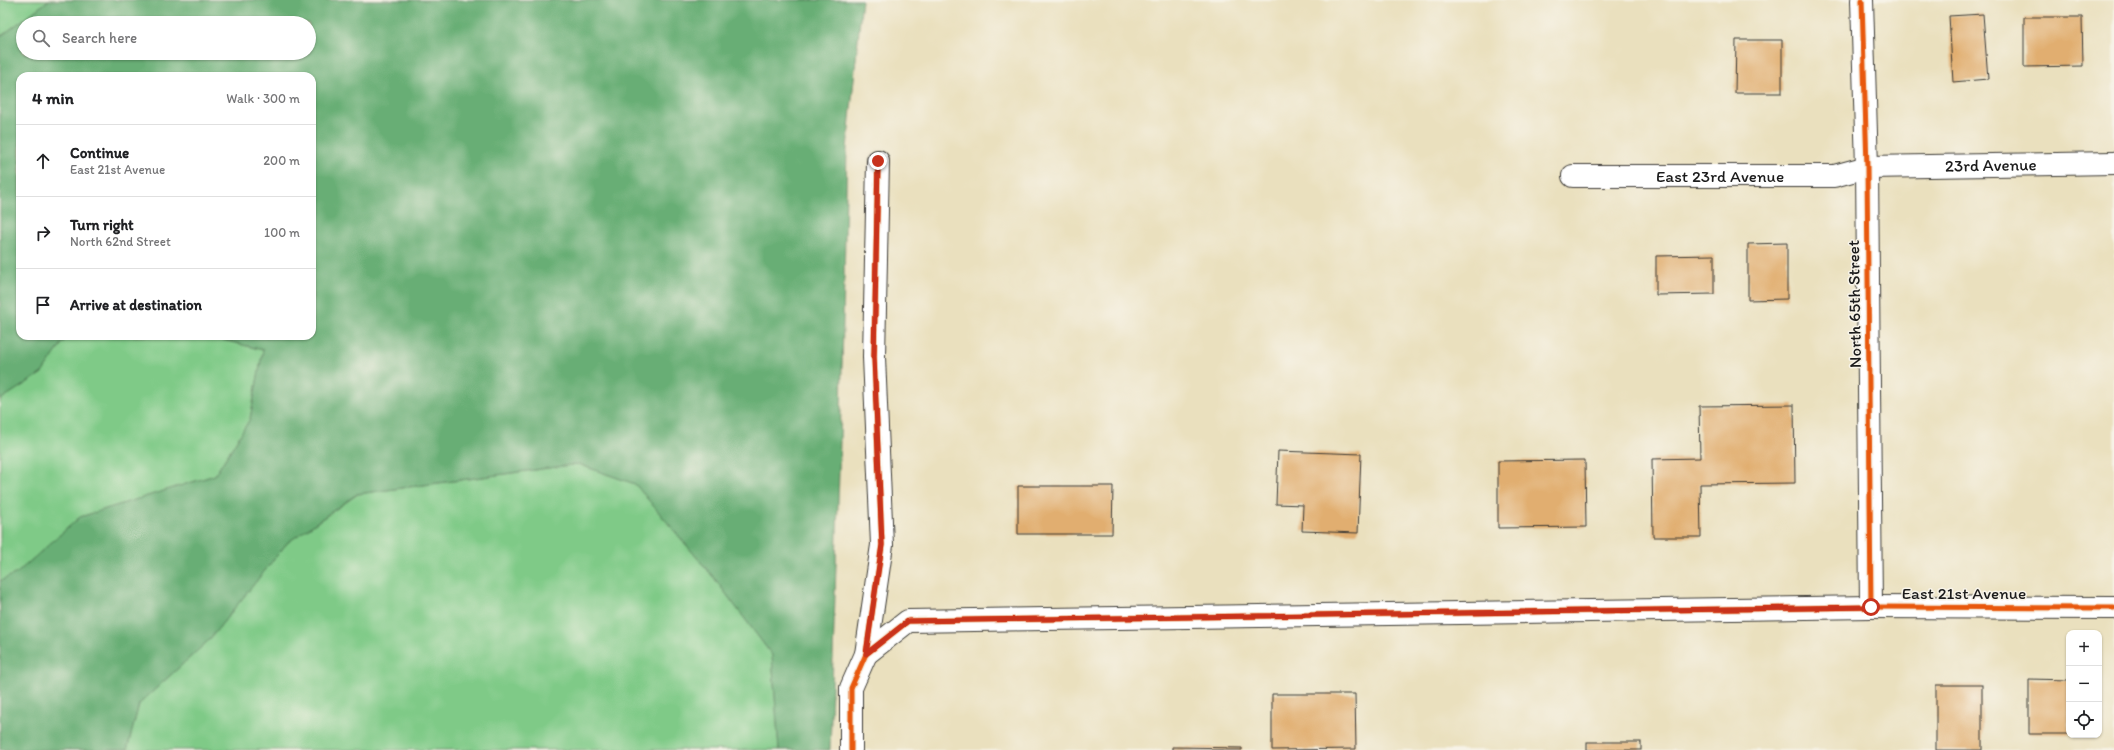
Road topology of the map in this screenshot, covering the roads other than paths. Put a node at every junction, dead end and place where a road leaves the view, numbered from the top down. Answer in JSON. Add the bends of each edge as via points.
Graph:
{"nodes":[{"id":1,"x":1862,"y":0,"type":"edge"},
{"id":2,"x":878,"y":161,"type":"dead end"},
{"id":3,"x":2114,"y":163,"type":"edge"},
{"id":4,"x":1867,"y":167,"type":"junction"},
{"id":5,"x":1573,"y":176,"type":"dead end"},
{"id":6,"x":1871,"y":607,"type":"junction"},
{"id":7,"x":2114,"y":608,"type":"edge"},
{"id":8,"x":866,"y":654,"type":"junction"},
{"id":9,"x":851,"y":750,"type":"edge"}],
"edges":[{"from":1,"to":4,"type":"street","name":"North 65th Street"},
{"from":2,"to":8,"type":"street","via":[[874,357],[882,545]]},
{"from":3,"to":4,"type":"street","name":"23rd Avenue"},
{"from":4,"to":5,"type":"street","name":"East 23rd Avenue","via":[[1834,176]]},
{"from":4,"to":6,"type":"street","name":"North 65th Street"},
{"from":6,"to":7,"type":"street","name":"East 21st Avenue"},
{"from":6,"to":8,"type":"street","name":"East 21st Avenue","via":[[908,621]]},
{"from":8,"to":9,"type":"street","via":[[851,688]]}]}
